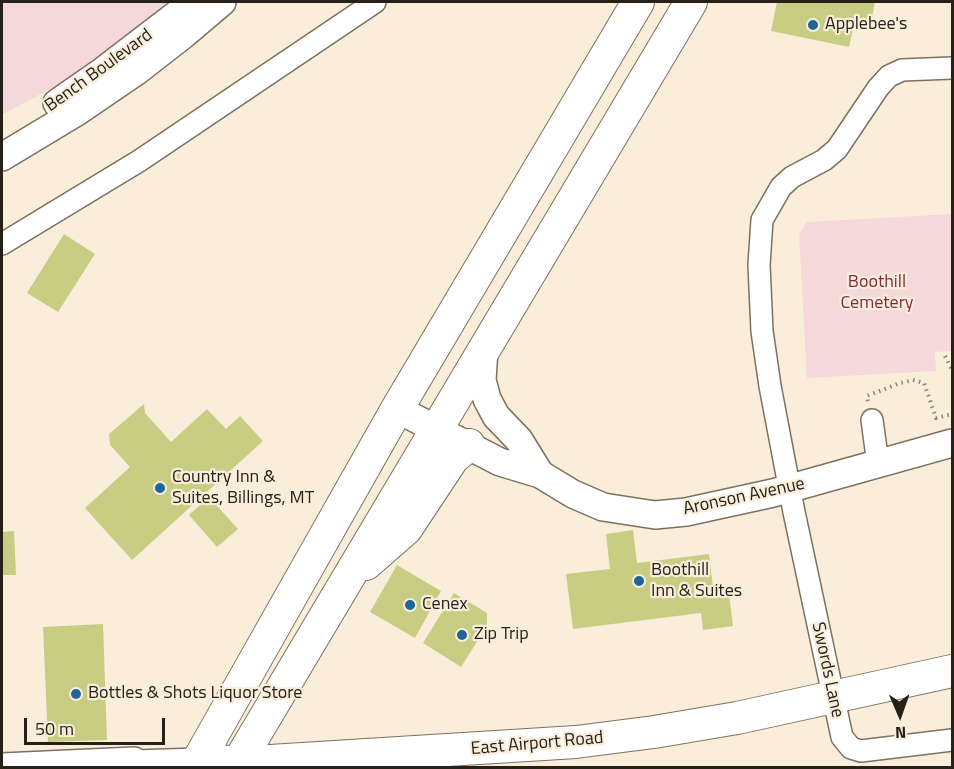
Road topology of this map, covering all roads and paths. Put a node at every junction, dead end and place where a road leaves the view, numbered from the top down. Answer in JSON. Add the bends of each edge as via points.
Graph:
{"nodes":[{"id":1,"x":193,"y":2,"type":"edge"},
{"id":2,"x":222,"y":2,"type":"edge"},
{"id":3,"x":375,"y":2,"type":"edge"},
{"id":4,"x":638,"y":2,"type":"edge"},
{"id":5,"x":691,"y":2,"type":"edge"},
{"id":6,"x":952,"y":68,"type":"edge"},
{"id":7,"x":2,"y":137,"type":"edge"},
{"id":8,"x":2,"y":157,"type":"edge"},
{"id":9,"x":2,"y":244,"type":"edge"},
{"id":10,"x":484,"y":349,"type":"junction"},
{"id":11,"x":945,"y":356,"type":"dead end"},
{"id":12,"x":952,"y":370,"type":"edge"},
{"id":13,"x":397,"y":409,"type":"junction"},
{"id":14,"x":952,"y":414,"type":"edge"},
{"id":15,"x":872,"y":420,"type":"joint"},
{"id":16,"x":436,"y":428,"type":"junction"},
{"id":17,"x":952,"y":443,"type":"edge"},
{"id":18,"x":468,"y":445,"type":"junction"},
{"id":19,"x":878,"y":464,"type":"junction"},
{"id":20,"x":540,"y":474,"type":"junction"},
{"id":21,"x":789,"y":489,"type":"junction"},
{"id":22,"x":349,"y":578,"type":"junction"},
{"id":23,"x":952,"y":671,"type":"edge"},
{"id":24,"x":833,"y":698,"type":"junction"},
{"id":25,"x":952,"y":740,"type":"edge"},
{"id":26,"x":134,"y":761,"type":"joint"},
{"id":27,"x":196,"y":763,"type":"edge"},
{"id":28,"x":237,"y":765,"type":"edge"},
{"id":29,"x":2,"y":767,"type":"edge"}],
"edges":[{"from":1,"to":7,"type":"main road","name":"Bench Boulevard","via":[[66,97]]},
{"from":2,"to":8,"type":"main road","via":[[128,76]]},
{"from":3,"to":9,"type":"street","via":[[139,161]]},
{"from":4,"to":13,"type":"highway"},
{"from":5,"to":10,"type":"highway"},
{"from":6,"to":21,"type":"street","name":"Swords Lane","via":[[902,70],[889,76],[837,149],[781,187],[762,220],[762,331]]},
{"from":10,"to":16,"type":"highway"},
{"from":10,"to":20,"type":"main road","name":"Aronson Avenue","via":[[482,380],[487,399]]},
{"from":11,"to":12,"type":"path"},
{"from":13,"to":16,"type":"main road","name":"Aronson Avenue"},
{"from":13,"to":27,"type":"highway"},
{"from":14,"to":15,"type":"path","via":[[936,418],[924,383],[913,380],[867,396]]},
{"from":15,"to":19,"type":"street"},
{"from":16,"to":18,"type":"main road","name":"Aronson Avenue"},
{"from":16,"to":22,"type":"highway"},
{"from":17,"to":19,"type":"main road","name":"Aronson Avenue"},
{"from":18,"to":20,"type":"main road","name":"Aronson Avenue","via":[[500,462]]},
{"from":18,"to":22,"type":"highway","via":[[453,458],[405,530]]},
{"from":19,"to":21,"type":"main road","name":"Aronson Avenue"},
{"from":20,"to":21,"type":"main road","name":"Aronson Avenue","via":[[603,507],[655,515]]},
{"from":21,"to":24,"type":"street","name":"Swords Lane"},
{"from":22,"to":28,"type":"highway"},
{"from":23,"to":24,"type":"highway","name":"East Airport Road"},
{"from":24,"to":25,"type":"street","name":"Swords Lane","via":[[842,737],[851,748],[861,751]]},
{"from":24,"to":28,"type":"highway","name":"East Airport Road","via":[[737,718],[564,744]]},
{"from":26,"to":27,"type":"street"},
{"from":26,"to":29,"type":"main road"},
{"from":27,"to":28,"type":"highway","name":"East Airport Road"}]}
